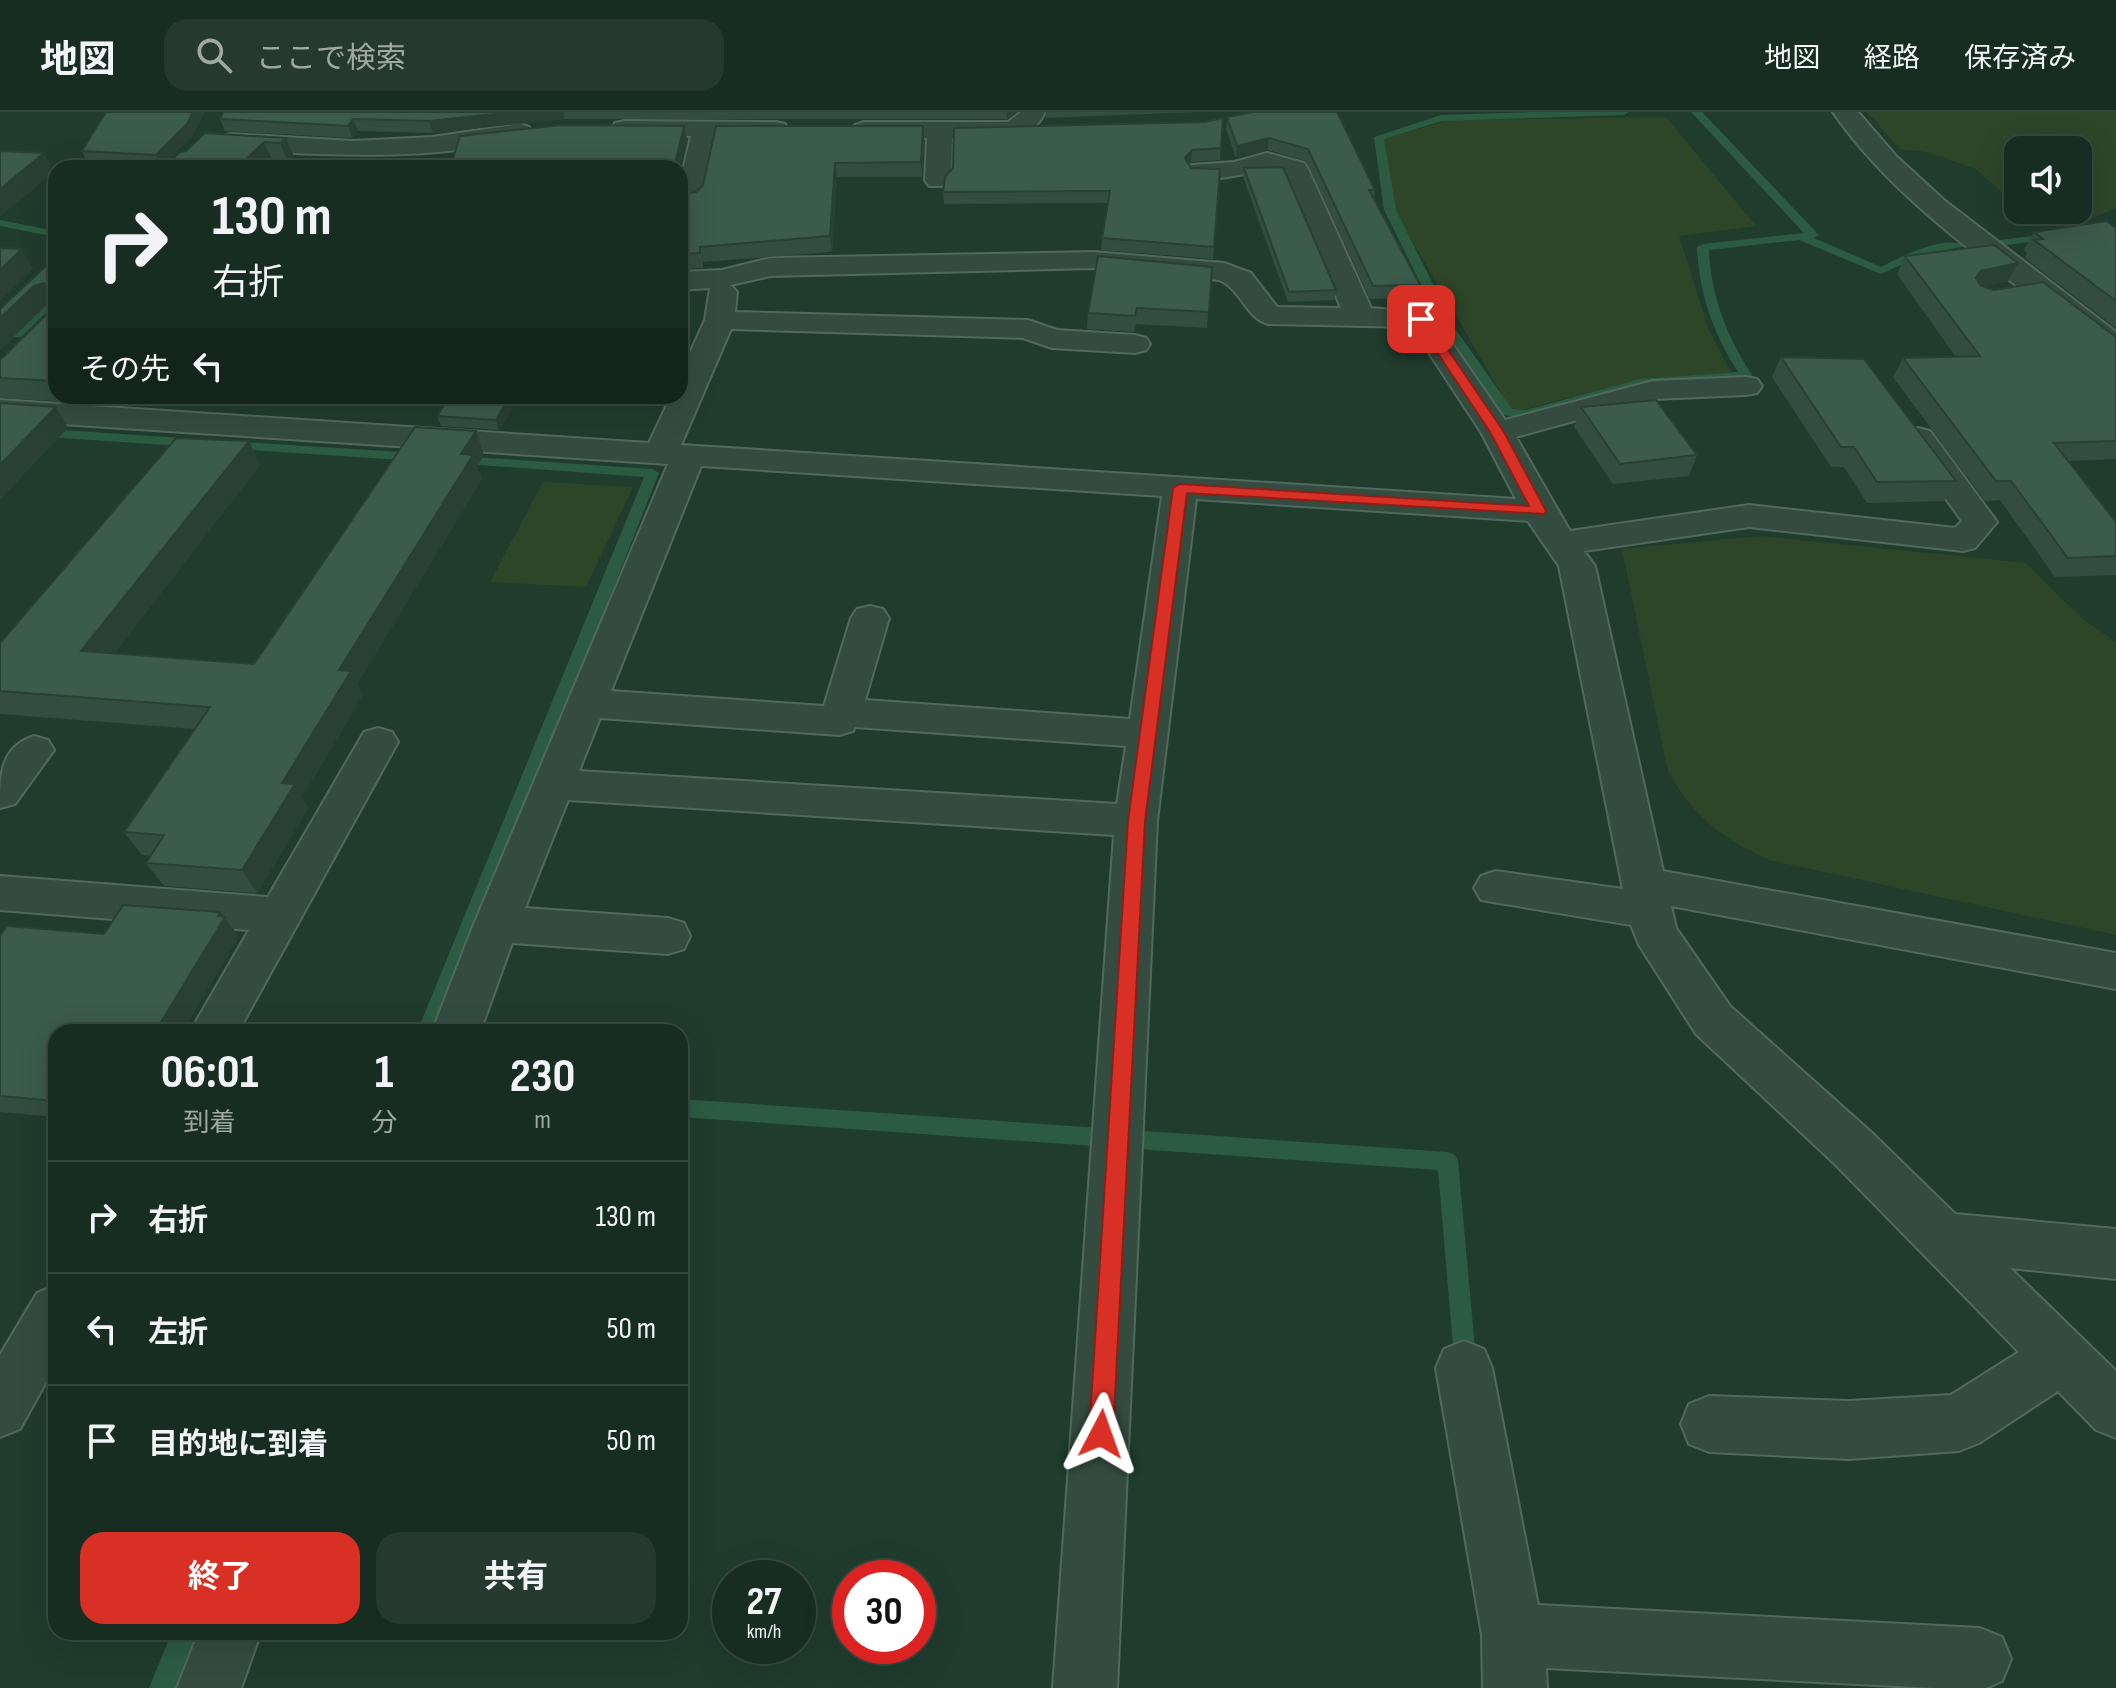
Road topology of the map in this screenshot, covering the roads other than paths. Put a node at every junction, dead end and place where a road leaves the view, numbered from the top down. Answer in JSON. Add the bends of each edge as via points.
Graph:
{"nodes":[{"id":1,"x":1033,"y":112,"type":"edge"},
{"id":2,"x":1845,"y":112,"type":"edge"},
{"id":3,"x":397,"y":124,"type":"edge"},
{"id":4,"x":212,"y":126,"type":"dead end"},
{"id":5,"x":594,"y":128,"type":"edge"},
{"id":6,"x":705,"y":128,"type":"junction"},
{"id":7,"x":1058,"y":128,"type":"edge"},
{"id":8,"x":798,"y":129,"type":"edge"},
{"id":9,"x":539,"y":130,"type":"edge"},
{"id":10,"x":843,"y":130,"type":"edge"},
{"id":11,"x":940,"y":130,"type":"junction"},
{"id":12,"x":1013,"y":130,"type":"junction"},
{"id":13,"x":381,"y":148,"type":"junction"},
{"id":14,"x":1200,"y":171,"type":"edge"},
{"id":15,"x":938,"y":180,"type":"dead end"},
{"id":16,"x":688,"y":198,"type":"edge"},
{"id":17,"x":2008,"y":265,"type":"junction"},
{"id":18,"x":722,"y":279,"type":"junction"},
{"id":19,"x":688,"y":281,"type":"edge"},
{"id":20,"x":2038,"y":288,"type":"junction"},
{"id":21,"x":1997,"y":295,"type":"edge"},
{"id":22,"x":2116,"y":314,"type":"edge"},
{"id":23,"x":1359,"y":315,"type":"junction"},
{"id":24,"x":720,"y":320,"type":"junction"},
{"id":25,"x":1135,"y":344,"type":"dead end"},
{"id":26,"x":2116,"y":347,"type":"edge"},
{"id":27,"x":1746,"y":386,"type":"dead end"},
{"id":28,"x":0,"y":410,"type":"edge"},
{"id":29,"x":1898,"y":411,"type":"edge"},
{"id":30,"x":1497,"y":432,"type":"junction"},
{"id":31,"x":674,"y":454,"type":"junction"},
{"id":32,"x":1180,"y":488,"type":"junction"},
{"id":33,"x":1539,"y":511,"type":"junction"},
{"id":34,"x":1561,"y":543,"type":"junction"},
{"id":35,"x":870,"y":618,"type":"dead end"},
{"id":36,"x":586,"y":703,"type":"junction"},
{"id":37,"x":842,"y":712,"type":"junction"},
{"id":38,"x":1149,"y":734,"type":"junction"},
{"id":39,"x":378,"y":742,"type":"dead end"},
{"id":40,"x":34,"y":750,"type":"dead end"},
{"id":41,"x":554,"y":784,"type":"junction"},
{"id":42,"x":0,"y":793,"type":"edge"},
{"id":43,"x":1136,"y":821,"type":"junction"},
{"id":44,"x":1496,"y":888,"type":"dead end"},
{"id":45,"x":0,"y":893,"type":"edge"},
{"id":46,"x":1647,"y":897,"type":"junction"},
{"id":47,"x":280,"y":915,"type":"junction"},
{"id":48,"x":496,"y":924,"type":"junction"},
{"id":49,"x":668,"y":936,"type":"dead end"},
{"id":50,"x":2116,"y":971,"type":"edge"},
{"id":51,"x":219,"y":1024,"type":"edge"},
{"id":52,"x":459,"y":1024,"type":"edge"},
{"id":53,"x":1943,"y":1237,"type":"junction"},
{"id":54,"x":2116,"y":1254,"type":"edge"},
{"id":55,"x":38,"y":1333,"type":"edge"},
{"id":56,"x":2062,"y":1356,"type":"junction"},
{"id":57,"x":1464,"y":1368,"type":"dead end"},
{"id":58,"x":0,"y":1409,"type":"edge"},
{"id":59,"x":2116,"y":1410,"type":"edge"},
{"id":60,"x":1709,"y":1424,"type":"dead end"},
{"id":61,"x":227,"y":1640,"type":"edge"},
{"id":62,"x":1980,"y":1659,"type":"dead end"},
{"id":63,"x":1514,"y":1662,"type":"edge"},
{"id":64,"x":209,"y":1688,"type":"edge"},
{"id":65,"x":1085,"y":1688,"type":"edge"}],
"edges":[{"from":1,"to":12,"type":"street","via":[[1029,121]]},
{"from":2,"to":17,"type":"street","via":[[1911,184]]},
{"from":3,"to":13,"type":"street"},
{"from":4,"to":13,"type":"street","via":[[206,141]]},
{"from":5,"to":6,"type":"street"},
{"from":6,"to":8,"type":"street"},
{"from":6,"to":16,"type":"street"},
{"from":7,"to":12,"type":"street"},
{"from":9,"to":13,"type":"street"},
{"from":10,"to":11,"type":"street"},
{"from":11,"to":12,"type":"street"},
{"from":11,"to":15,"type":"street"},
{"from":14,"to":23,"type":"street","via":[[1235,170],[1267,161],[1295,169]]},
{"from":17,"to":20,"type":"street"},
{"from":17,"to":22,"type":"street","via":[[2042,261]]},
{"from":18,"to":19,"type":"street"},
{"from":18,"to":23,"type":"street","via":[[770,267],[1094,260],[1224,272],[1241,279],[1268,315]]},
{"from":18,"to":24,"type":"street"},
{"from":20,"to":21,"type":"street"},
{"from":20,"to":26,"type":"street"},
{"from":23,"to":30,"type":"street","via":[[1421,319]]},
{"from":24,"to":25,"type":"street","via":[[1028,329],[1052,339]]},
{"from":24,"to":31,"type":"street"},
{"from":27,"to":30,"type":"street","via":[[1653,390]]},
{"from":28,"to":31,"type":"street"},
{"from":29,"to":34,"type":"street","via":[[1980,522],[1963,540],[1749,516]]},
{"from":30,"to":33,"type":"street"},
{"from":31,"to":32,"type":"street"},
{"from":31,"to":36,"type":"street"},
{"from":32,"to":33,"type":"street"},
{"from":32,"to":38,"type":"street"},
{"from":33,"to":34,"type":"street"},
{"from":34,"to":46,"type":"street","via":[[1577,566]]},
{"from":35,"to":37,"type":"street"},
{"from":36,"to":37,"type":"street","via":[[839,721]]},
{"from":36,"to":41,"type":"street"},
{"from":37,"to":38,"type":"street"},
{"from":38,"to":43,"type":"street"},
{"from":39,"to":47,"type":"street"},
{"from":40,"to":42,"type":"street"},
{"from":41,"to":43,"type":"street"},
{"from":41,"to":48,"type":"street"},
{"from":43,"to":65,"type":"street"},
{"from":44,"to":46,"type":"street"},
{"from":45,"to":47,"type":"street"},
{"from":46,"to":50,"type":"street"},
{"from":46,"to":53,"type":"street","via":[[1655,932],[1713,1020]]},
{"from":47,"to":51,"type":"street"},
{"from":48,"to":49,"type":"street"},
{"from":48,"to":52,"type":"street"},
{"from":53,"to":54,"type":"street"},
{"from":53,"to":56,"type":"street"},
{"from":55,"to":58,"type":"street"},
{"from":56,"to":59,"type":"street"},
{"from":56,"to":60,"type":"street","via":[[1959,1423],[1849,1430]]},
{"from":57,"to":63,"type":"street"},
{"from":61,"to":64,"type":"street"},
{"from":62,"to":63,"type":"street"}]}
